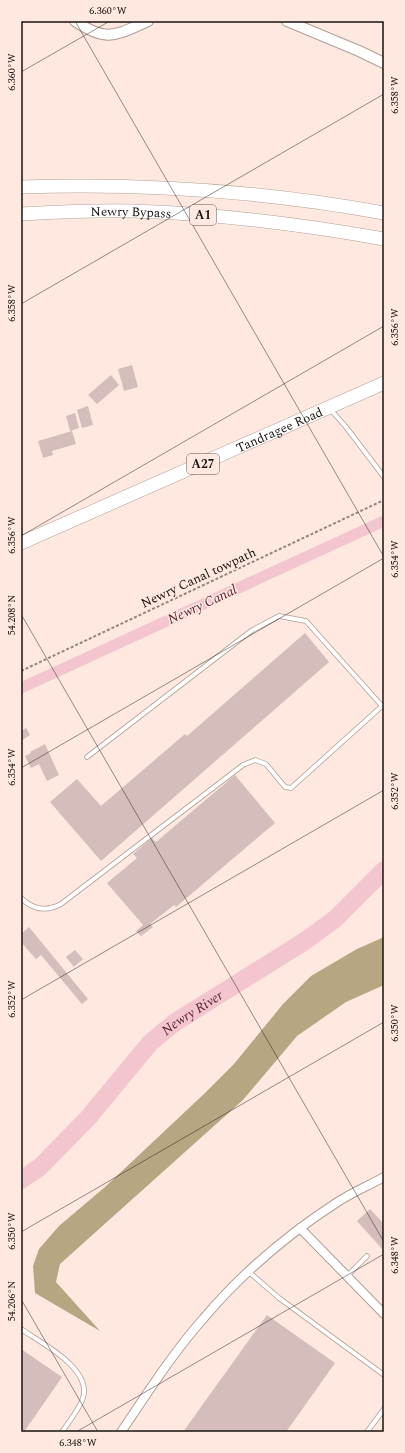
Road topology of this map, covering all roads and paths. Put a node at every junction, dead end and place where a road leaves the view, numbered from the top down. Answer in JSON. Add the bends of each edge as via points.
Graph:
{"nodes":[{"id":1,"x":75,"y":21,"type":"edge"},
{"id":2,"x":148,"y":21,"type":"edge"},
{"id":3,"x":287,"y":21,"type":"edge"},
{"id":4,"x":384,"y":63,"type":"edge"},
{"id":5,"x":21,"y":187,"type":"edge"},
{"id":6,"x":384,"y":213,"type":"edge"},
{"id":7,"x":21,"y":214,"type":"edge"},
{"id":8,"x":384,"y":239,"type":"edge"},
{"id":9,"x":384,"y":383,"type":"edge"},
{"id":10,"x":329,"y":409,"type":"junction"},
{"id":11,"x":384,"y":477,"type":"edge"},
{"id":12,"x":384,"y":500,"type":"edge"},
{"id":13,"x":21,"y":543,"type":"edge"},
{"id":14,"x":21,"y":671,"type":"edge"},
{"id":15,"x":87,"y":757,"type":"dead end"},
{"id":16,"x":21,"y":898,"type":"edge"},
{"id":17,"x":384,"y":1177,"type":"edge"},
{"id":18,"x":300,"y":1228,"type":"junction"},
{"id":19,"x":367,"y":1256,"type":"dead end"},
{"id":20,"x":249,"y":1272,"type":"junction"},
{"id":21,"x":347,"y":1276,"type":"junction"},
{"id":22,"x":384,"y":1314,"type":"edge"},
{"id":23,"x":21,"y":1329,"type":"edge"},
{"id":24,"x":384,"y":1375,"type":"edge"},
{"id":25,"x":384,"y":1409,"type":"edge"},
{"id":26,"x":62,"y":1432,"type":"edge"},
{"id":27,"x":121,"y":1432,"type":"edge"},
{"id":28,"x":367,"y":1432,"type":"edge"}],
"edges":[{"from":1,"to":2,"type":"street","via":[[90,30],[106,35],[114,35]]},
{"from":3,"to":4,"type":"street"},
{"from":5,"to":6,"type":"highway","name":"Newry Bypass","number":"A1","via":[[95,186],[204,190],[264,195]]},
{"from":7,"to":8,"type":"highway","name":"Newry Bypass","number":"A1","via":[[132,211],[208,216],[269,221]]},
{"from":9,"to":10,"type":"highway","name":"Tandragee Road","number":"A27"},
{"from":10,"to":11,"type":"lane"},
{"from":10,"to":13,"type":"highway","name":"Tandragee Road","number":"A27"},
{"from":12,"to":14,"type":"path","name":"Newry Canal towpath"},
{"from":15,"to":16,"type":"lane","via":[[251,631],[279,616],[306,620],[382,706],[291,788],[285,787],[266,764],[255,760],[242,765],[61,904],[44,910],[34,908]]},
{"from":17,"to":18,"type":"street","via":[[337,1202]]},
{"from":18,"to":20,"type":"street"},
{"from":18,"to":21,"type":"street"},
{"from":19,"to":21,"type":"lane"},
{"from":20,"to":24,"type":"lane","via":[[278,1298]]},
{"from":20,"to":27,"type":"street","via":[[186,1339]]},
{"from":21,"to":22,"type":"street"},
{"from":23,"to":26,"type":"lane","via":[[80,1373],[83,1398]]},
{"from":25,"to":28,"type":"lane"}]}
